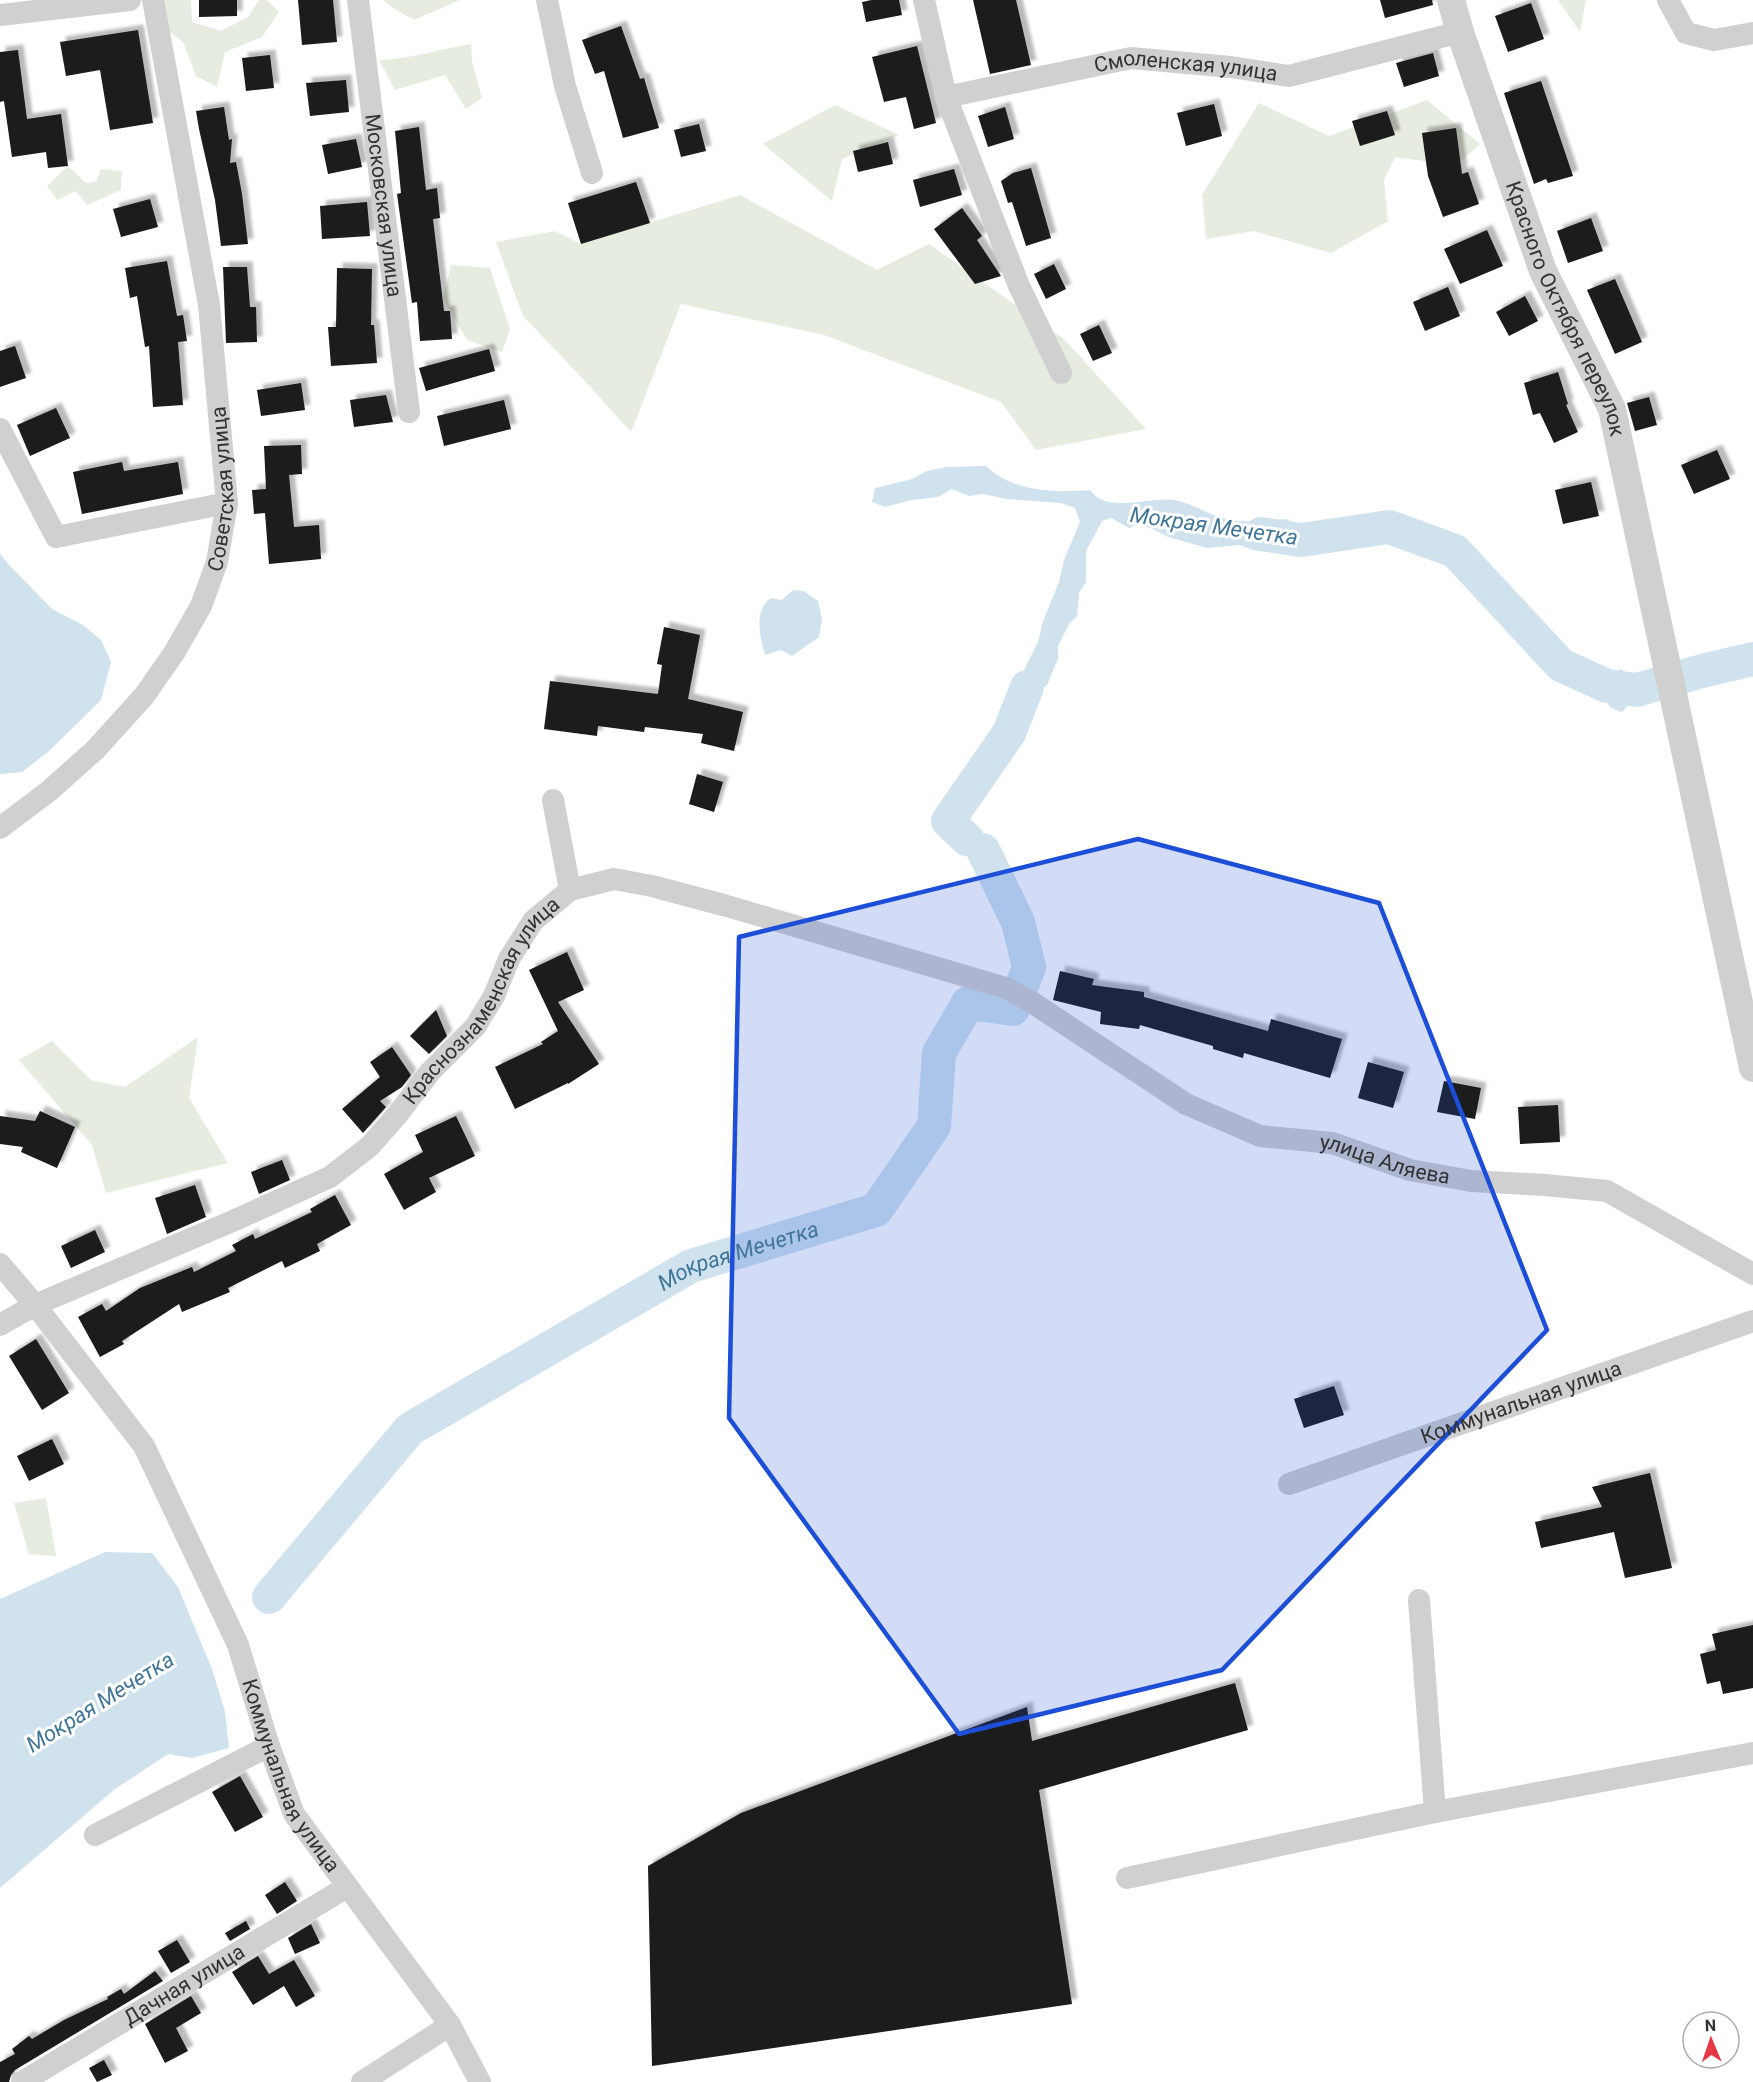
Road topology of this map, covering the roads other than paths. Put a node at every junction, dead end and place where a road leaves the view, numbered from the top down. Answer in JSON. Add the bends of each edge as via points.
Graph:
{"nodes":[{"id":1,"x":130,"y":0,"type":"edge"},
{"id":2,"x":153,"y":0,"type":"edge"},
{"id":3,"x":358,"y":0,"type":"edge"},
{"id":4,"x":547,"y":0,"type":"edge"},
{"id":5,"x":924,"y":0,"type":"edge"},
{"id":6,"x":1451,"y":0,"type":"edge"},
{"id":7,"x":1668,"y":0,"type":"edge"},
{"id":8,"x":0,"y":15,"type":"edge"},
{"id":9,"x":1460,"y":32,"type":"junction"},
{"id":10,"x":1753,"y":33,"type":"edge"},
{"id":11,"x":946,"y":97,"type":"junction"},
{"id":12,"x":592,"y":173,"type":"dead end"},
{"id":13,"x":1061,"y":373,"type":"dead end"},
{"id":14,"x":409,"y":412,"type":"dead end"},
{"id":15,"x":0,"y":429,"type":"edge"},
{"id":16,"x":227,"y":503,"type":"junction"},
{"id":17,"x":553,"y":800,"type":"dead end"},
{"id":18,"x":0,"y":828,"type":"edge"},
{"id":19,"x":570,"y":890,"type":"junction"},
{"id":20,"x":1030,"y":1001,"type":"joint"},
{"id":21,"x":1753,"y":1068,"type":"edge"},
{"id":22,"x":0,"y":1264,"type":"edge"},
{"id":23,"x":1753,"y":1274,"type":"edge"},
{"id":24,"x":35,"y":1305,"type":"junction"},
{"id":25,"x":1753,"y":1321,"type":"edge"},
{"id":26,"x":0,"y":1325,"type":"edge"},
{"id":27,"x":1289,"y":1484,"type":"dead end"},
{"id":28,"x":1419,"y":1600,"type":"dead end"},
{"id":29,"x":269,"y":1746,"type":"junction"},
{"id":30,"x":1753,"y":1753,"type":"edge"},
{"id":31,"x":1435,"y":1812,"type":"junction"},
{"id":32,"x":95,"y":1835,"type":"dead end"},
{"id":33,"x":1127,"y":1878,"type":"dead end"},
{"id":34,"x":347,"y":1887,"type":"junction"},
{"id":35,"x":450,"y":2025,"type":"junction"},
{"id":36,"x":21,"y":2082,"type":"edge"},
{"id":37,"x":362,"y":2082,"type":"edge"},
{"id":38,"x":480,"y":2082,"type":"edge"}],
"edges":[{"from":1,"to":8,"type":"street"},
{"from":2,"to":16,"type":"street","name":"Советская улица","via":[[209,305]]},
{"from":3,"to":14,"type":"street","name":"Московская улица"},
{"from":4,"to":12,"type":"street","via":[[565,86]]},
{"from":5,"to":11,"type":"street"},
{"from":6,"to":9,"type":"street","name":"Красного Октября переулок"},
{"from":7,"to":10,"type":"street","via":[[1686,33],[1714,40]]},
{"from":9,"to":11,"type":"street","name":"Смоленская улица","via":[[1289,76],[1131,58]]},
{"from":9,"to":21,"type":"street","name":"Красного Октября переулок","via":[[1543,271],[1612,409]]},
{"from":11,"to":13,"type":"street","via":[[1019,286]]},
{"from":15,"to":16,"type":"street","via":[[56,537]]},
{"from":16,"to":18,"type":"street","name":"Советская улица","via":[[217,562],[201,606],[144,696],[95,750]]},
{"from":17,"to":19,"type":"street"},
{"from":19,"to":20,"type":"street","name":"Краснознаменская улица","via":[[614,879],[652,886],[1006,988]]},
{"from":19,"to":24,"type":"street","name":"Краснознаменская улица","via":[[533,921],[475,1027],[430,1072],[362,1152],[330,1177]]},
{"from":20,"to":23,"type":"street","name":"улица Аляева","via":[[1186,1104],[1260,1136],[1332,1143],[1410,1170],[1471,1181],[1607,1191]]},
{"from":22,"to":24,"type":"street","name":"Коммунальная улица"},
{"from":24,"to":26,"type":"street","name":"Краснознаменская улица"},
{"from":24,"to":29,"type":"street","name":"Коммунальная улица","via":[[144,1446],[238,1645]]},
{"from":25,"to":27,"type":"street","name":"Коммунальная улица"},
{"from":28,"to":31,"type":"street"},
{"from":29,"to":32,"type":"street"},
{"from":29,"to":34,"type":"street","name":"Коммунальная улица","via":[[294,1814]]},
{"from":30,"to":31,"type":"street"},
{"from":31,"to":33,"type":"street"},
{"from":34,"to":35,"type":"street","name":"Коммунальная улица"},
{"from":34,"to":36,"type":"street","name":"Дачная улица"},
{"from":35,"to":37,"type":"street"},
{"from":35,"to":38,"type":"street","name":"Коммунальная улица"}]}
